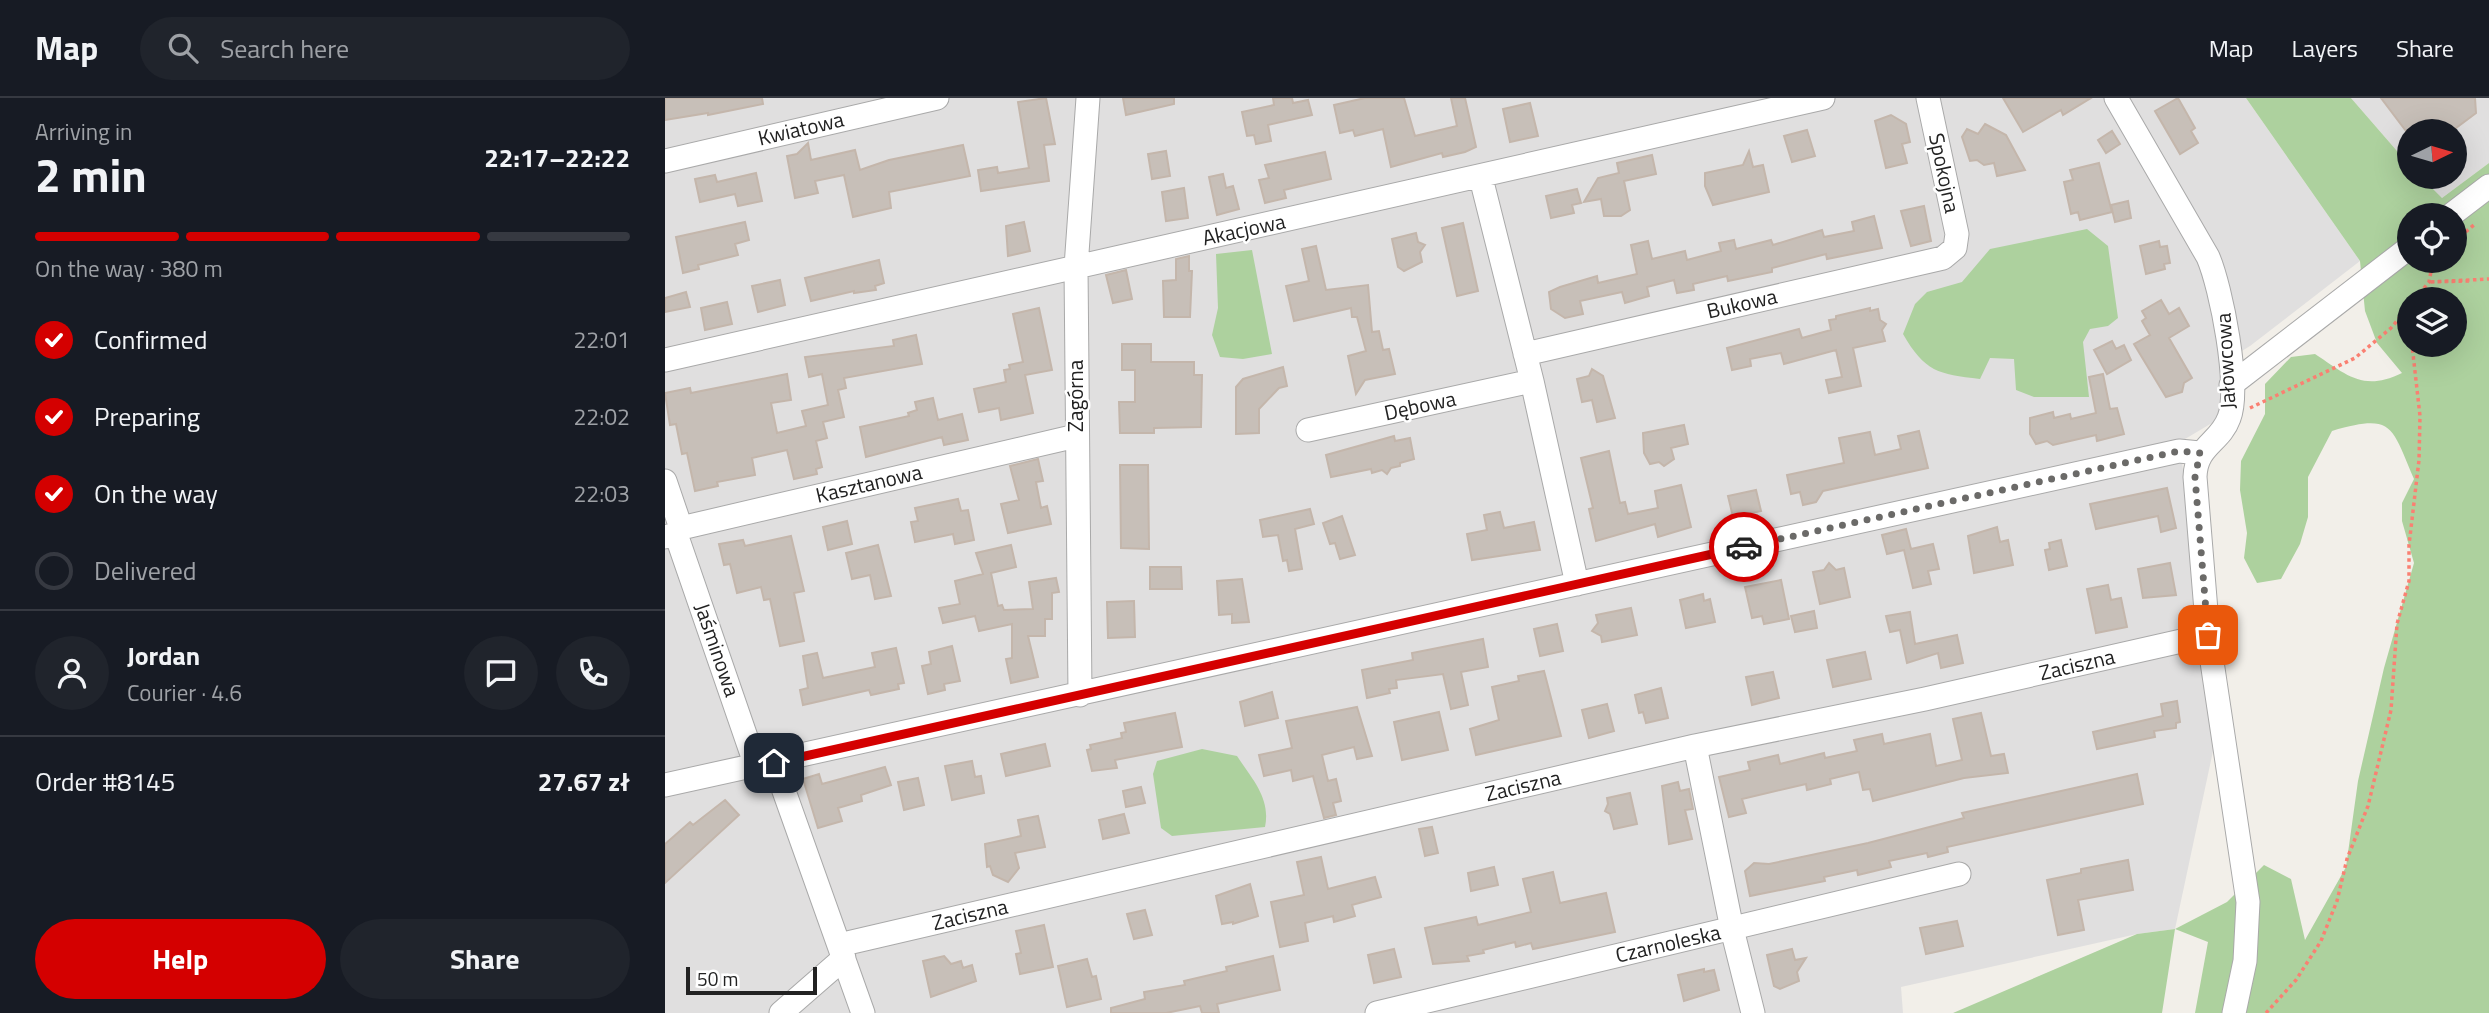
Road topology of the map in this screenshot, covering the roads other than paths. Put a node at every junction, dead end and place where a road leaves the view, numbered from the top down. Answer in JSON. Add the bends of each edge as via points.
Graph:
{"nodes":[{"id":1,"x":937,"y":98,"type":"edge"},
{"id":2,"x":1088,"y":98,"type":"edge"},
{"id":3,"x":1823,"y":98,"type":"edge"},
{"id":4,"x":1928,"y":98,"type":"edge"},
{"id":5,"x":2116,"y":98,"type":"edge"},
{"id":6,"x":665,"y":161,"type":"edge"},
{"id":7,"x":1481,"y":178,"type":"junction"},
{"id":8,"x":2489,"y":186,"type":"edge"},
{"id":9,"x":2467,"y":203,"type":"edge"},
{"id":10,"x":1955,"y":248,"type":"joint"},
{"id":11,"x":2397,"y":257,"type":"edge"},
{"id":12,"x":1076,"y":267,"type":"junction"},
{"id":13,"x":1525,"y":354,"type":"junction"},
{"id":14,"x":665,"y":360,"type":"edge"},
{"id":15,"x":1532,"y":381,"type":"junction"},
{"id":16,"x":2231,"y":385,"type":"junction"},
{"id":17,"x":1308,"y":430,"type":"dead end"},
{"id":18,"x":1076,"y":436,"type":"junction"},
{"id":19,"x":2200,"y":453,"type":"junction"},
{"id":20,"x":665,"y":481,"type":"edge"},
{"id":21,"x":674,"y":533,"type":"edge"},
{"id":22,"x":1577,"y":584,"type":"junction"},
{"id":23,"x":2208,"y":635,"type":"junction"},
{"id":24,"x":1080,"y":695,"type":"junction"},
{"id":25,"x":1695,"y":747,"type":"junction"},
{"id":26,"x":765,"y":765,"type":"junction"},
{"id":27,"x":665,"y":785,"type":"edge"},
{"id":28,"x":1959,"y":874,"type":"dead end"},
{"id":29,"x":1732,"y":929,"type":"junction"},
{"id":30,"x":841,"y":952,"type":"junction"},
{"id":31,"x":781,"y":1013,"type":"edge"},
{"id":32,"x":863,"y":1013,"type":"edge"},
{"id":33,"x":1377,"y":1013,"type":"edge"},
{"id":34,"x":1753,"y":1013,"type":"edge"},
{"id":35,"x":2234,"y":1013,"type":"edge"}],
"edges":[{"from":1,"to":6,"type":"street","name":"Kwiatowa"},
{"from":2,"to":12,"type":"street","name":"Zagórna"},
{"from":3,"to":7,"type":"street","name":"Akacjowa"},
{"from":4,"to":10,"type":"street","name":"Spokojna","via":[[1957,234]]},
{"from":5,"to":16,"type":"street","name":"Jałowcowa","via":[[2219,281]]},
{"from":7,"to":12,"type":"street","name":"Akacjowa"},
{"from":7,"to":13,"type":"street"},
{"from":8,"to":9,"type":"street"},
{"from":10,"to":13,"type":"street","name":"Bukowa","via":[[1943,258]]},
{"from":11,"to":16,"type":"street"},
{"from":12,"to":14,"type":"street","name":"Akacjowa"},
{"from":12,"to":18,"type":"street","name":"Zagórna"},
{"from":13,"to":15,"type":"street"},
{"from":15,"to":17,"type":"street","name":"Dębowa"},
{"from":15,"to":22,"type":"street"},
{"from":16,"to":19,"type":"street","name":"Jałowcowa","via":[[2229,419]]},
{"from":18,"to":21,"type":"street","name":"Kasztanowa"},
{"from":18,"to":24,"type":"street","name":"Zagórna"},
{"from":19,"to":22,"type":"street","via":[[2166,454]]},
{"from":19,"to":23,"type":"street","via":[[2195,477]]},
{"from":20,"to":21,"type":"street","name":"Jaśminowa"},
{"from":21,"to":26,"type":"street","name":"Jaśminowa"},
{"from":22,"to":24,"type":"street"},
{"from":23,"to":25,"type":"street","name":"Zaciszna"},
{"from":23,"to":35,"type":"street","via":[[2248,902],[2245,961]]},
{"from":24,"to":26,"type":"street"},
{"from":25,"to":29,"type":"street"},
{"from":25,"to":30,"type":"street","name":"Zaciszna"},
{"from":26,"to":27,"type":"street"},
{"from":26,"to":30,"type":"street","name":"Jaśminowa"},
{"from":28,"to":29,"type":"street","name":"Czarnoleska"},
{"from":29,"to":33,"type":"street","name":"Czarnoleska"},
{"from":29,"to":34,"type":"street"},
{"from":30,"to":31,"type":"street","name":"Zaciszna"},
{"from":30,"to":32,"type":"street","name":"Jaśminowa"}]}
